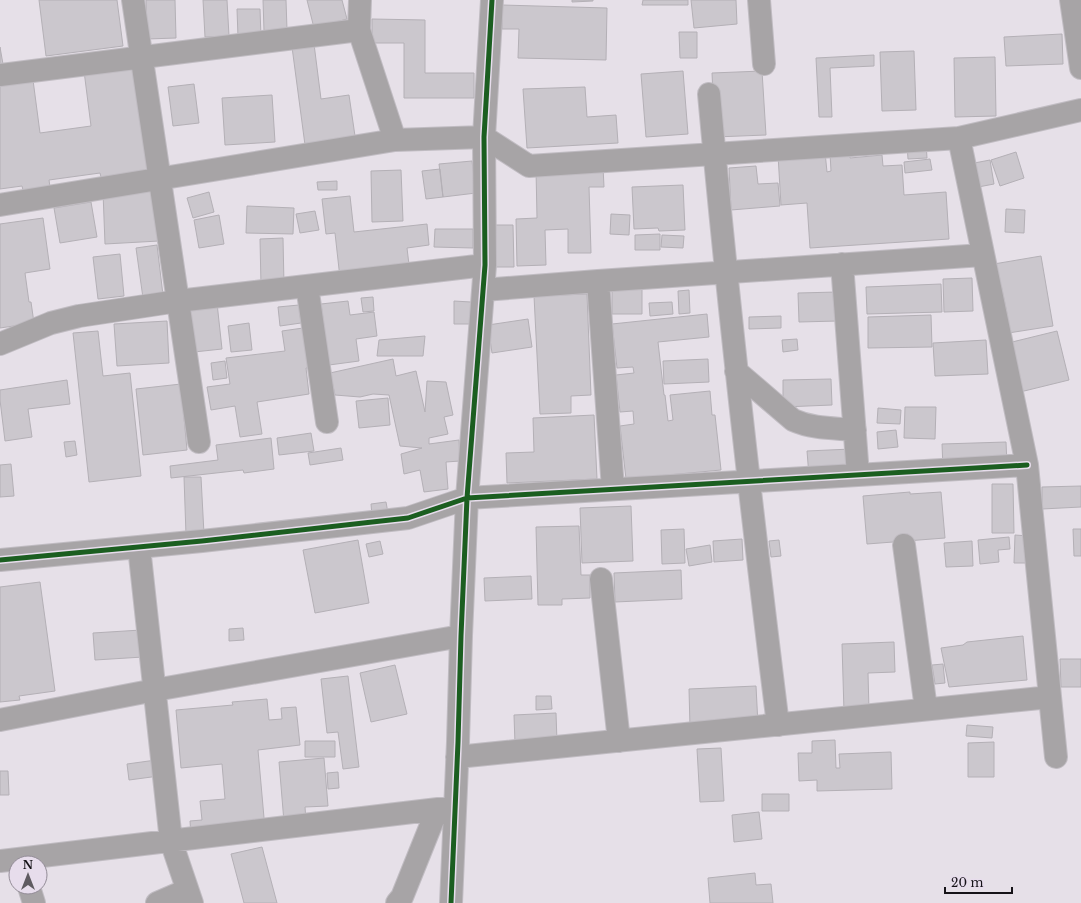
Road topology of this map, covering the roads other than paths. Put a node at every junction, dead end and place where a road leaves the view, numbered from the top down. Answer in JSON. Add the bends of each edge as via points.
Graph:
{"nodes":[{"id":1,"x":133,"y":0,"type":"edge"},
{"id":2,"x":360,"y":0,"type":"edge"},
{"id":3,"x":492,"y":0,"type":"edge"},
{"id":4,"x":758,"y":0,"type":"edge"},
{"id":5,"x":1071,"y":0,"type":"edge"},
{"id":6,"x":359,"y":30,"type":"junction"},
{"id":7,"x":142,"y":58,"type":"junction"},
{"id":8,"x":764,"y":64,"type":"dead end"},
{"id":9,"x":1081,"y":68,"type":"edge"},
{"id":10,"x":0,"y":75,"type":"edge"},
{"id":11,"x":709,"y":94,"type":"dead end"},
{"id":12,"x":1081,"y":110,"type":"edge"},
{"id":13,"x":484,"y":137,"type":"junction"},
{"id":14,"x":959,"y":138,"type":"junction"},
{"id":15,"x":395,"y":140,"type":"junction"},
{"id":16,"x":714,"y":154,"type":"junction"},
{"id":17,"x":160,"y":180,"type":"junction"},
{"id":18,"x":0,"y":205,"type":"edge"},
{"id":19,"x":983,"y":255,"type":"junction"},
{"id":20,"x":842,"y":264,"type":"junction"},
{"id":21,"x":485,"y":265,"type":"junction"},
{"id":22,"x":726,"y":272,"type":"junction"},
{"id":23,"x":598,"y":281,"type":"junction"},
{"id":24,"x":308,"y":286,"type":"junction"},
{"id":25,"x":483,"y":290,"type":"junction"},
{"id":26,"x":178,"y":301,"type":"junction"},
{"id":27,"x":0,"y":344,"type":"edge"},
{"id":28,"x":736,"y":371,"type":"junction"},
{"id":29,"x":327,"y":422,"type":"dead end"},
{"id":30,"x":855,"y":430,"type":"junction"},
{"id":31,"x":199,"y":442,"type":"dead end"},
{"id":32,"x":1027,"y":466,"type":"junction"},
{"id":33,"x":858,"y":475,"type":"junction"},
{"id":34,"x":748,"y":482,"type":"junction"},
{"id":35,"x":613,"y":489,"type":"junction"},
{"id":36,"x":467,"y":498,"type":"junction"},
{"id":37,"x":904,"y":545,"type":"dead end"},
{"id":38,"x":139,"y":547,"type":"junction"},
{"id":39,"x":0,"y":560,"type":"edge"},
{"id":40,"x":601,"y":579,"type":"dead end"},
{"id":41,"x":460,"y":636,"type":"junction"},
{"id":42,"x":155,"y":690,"type":"junction"},
{"id":43,"x":1050,"y":697,"type":"junction"},
{"id":44,"x":926,"y":709,"type":"junction"},
{"id":45,"x":0,"y":720,"type":"edge"},
{"id":46,"x":778,"y":724,"type":"junction"},
{"id":47,"x":619,"y":740,"type":"junction"},
{"id":48,"x":458,"y":757,"type":"junction"},
{"id":49,"x":1056,"y":757,"type":"dead end"},
{"id":50,"x":446,"y":808,"type":"junction"},
{"id":51,"x":171,"y":841,"type":"junction"},
{"id":52,"x":48,"y":857,"type":"edge"},
{"id":53,"x":190,"y":896,"type":"edge"},
{"id":54,"x":157,"y":903,"type":"edge"},
{"id":55,"x":397,"y":903,"type":"edge"},
{"id":56,"x":451,"y":903,"type":"edge"}],
"edges":[{"from":1,"to":7,"type":"street"},
{"from":2,"to":6,"type":"street"},
{"from":3,"to":13,"type":"street"},
{"from":4,"to":8,"type":"street"},
{"from":5,"to":9,"type":"street"},
{"from":6,"to":7,"type":"street"},
{"from":6,"to":15,"type":"street"},
{"from":7,"to":10,"type":"street"},
{"from":7,"to":17,"type":"street"},
{"from":11,"to":16,"type":"street"},
{"from":12,"to":14,"type":"street"},
{"from":13,"to":15,"type":"street"},
{"from":13,"to":16,"type":"street","via":[[530,166]]},
{"from":13,"to":21,"type":"street"},
{"from":14,"to":16,"type":"street"},
{"from":14,"to":19,"type":"street"},
{"from":15,"to":17,"type":"street"},
{"from":16,"to":22,"type":"street"},
{"from":17,"to":18,"type":"street"},
{"from":17,"to":26,"type":"street"},
{"from":19,"to":20,"type":"street"},
{"from":19,"to":32,"type":"street"},
{"from":20,"to":22,"type":"street"},
{"from":20,"to":30,"type":"street"},
{"from":21,"to":24,"type":"street"},
{"from":21,"to":25,"type":"street"},
{"from":22,"to":23,"type":"street"},
{"from":22,"to":28,"type":"street"},
{"from":23,"to":25,"type":"street"},
{"from":23,"to":35,"type":"street"},
{"from":24,"to":26,"type":"street"},
{"from":24,"to":29,"type":"street"},
{"from":25,"to":36,"type":"street"},
{"from":26,"to":27,"type":"street","via":[[52,322]]},
{"from":26,"to":31,"type":"street"},
{"from":28,"to":30,"type":"street","via":[[793,420],[816,427]]},
{"from":28,"to":34,"type":"street"},
{"from":30,"to":33,"type":"street"},
{"from":32,"to":33,"type":"street"},
{"from":32,"to":43,"type":"street"},
{"from":33,"to":34,"type":"street"},
{"from":34,"to":35,"type":"street"},
{"from":34,"to":46,"type":"street"},
{"from":35,"to":36,"type":"street"},
{"from":36,"to":38,"type":"street","via":[[408,518]]},
{"from":36,"to":41,"type":"street"},
{"from":37,"to":44,"type":"street"},
{"from":38,"to":39,"type":"street"},
{"from":38,"to":42,"type":"street"},
{"from":40,"to":47,"type":"street"},
{"from":41,"to":42,"type":"street"},
{"from":41,"to":48,"type":"street"},
{"from":42,"to":45,"type":"street"},
{"from":42,"to":51,"type":"street"},
{"from":43,"to":44,"type":"street"},
{"from":43,"to":49,"type":"street"},
{"from":44,"to":46,"type":"street"},
{"from":46,"to":47,"type":"street"},
{"from":47,"to":48,"type":"street"},
{"from":48,"to":50,"type":"street"},
{"from":50,"to":51,"type":"street"},
{"from":50,"to":55,"type":"street"},
{"from":50,"to":56,"type":"street"},
{"from":51,"to":52,"type":"street"},
{"from":51,"to":53,"type":"street"},
{"from":53,"to":54,"type":"street"}]}
